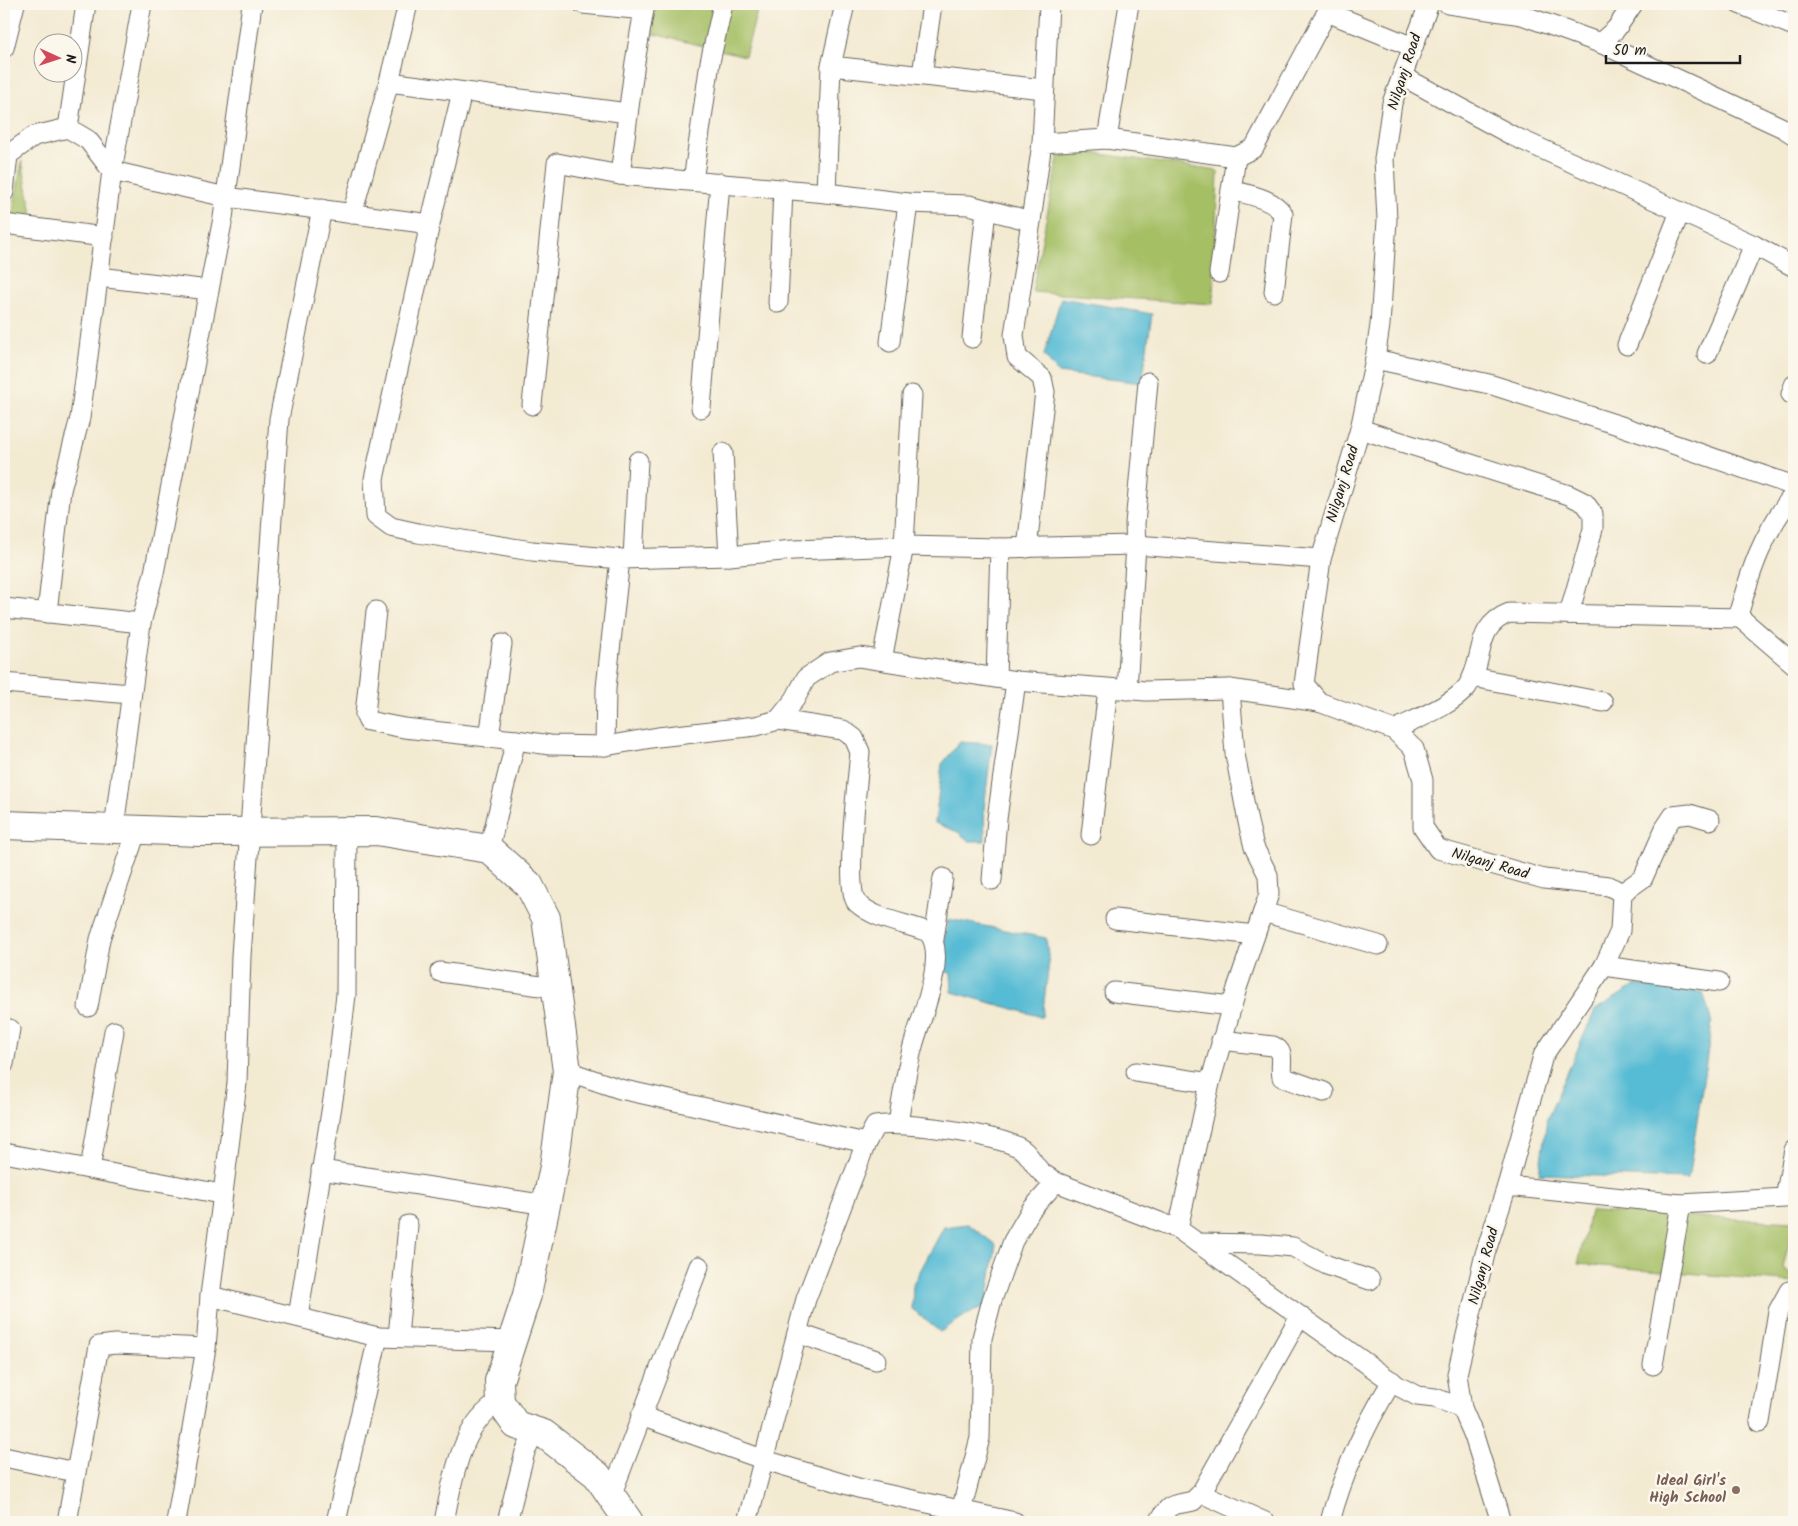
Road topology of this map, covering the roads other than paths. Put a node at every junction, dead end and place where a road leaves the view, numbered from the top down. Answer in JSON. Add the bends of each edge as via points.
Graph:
{"nodes":[{"id":1,"x":15,"y":4,"type":"edge"},
{"id":2,"x":86,"y":4,"type":"edge"},
{"id":3,"x":142,"y":4,"type":"edge"},
{"id":4,"x":252,"y":4,"type":"edge"},
{"id":5,"x":408,"y":4,"type":"edge"},
{"id":6,"x":583,"y":4,"type":"edge"},
{"id":7,"x":723,"y":4,"type":"edge"},
{"id":8,"x":845,"y":4,"type":"edge"},
{"id":9,"x":932,"y":4,"type":"edge"},
{"id":10,"x":1049,"y":4,"type":"edge"},
{"id":11,"x":1129,"y":4,"type":"edge"},
{"id":12,"x":1429,"y":4,"type":"edge"},
{"id":13,"x":1448,"y":4,"type":"edge"},
{"id":14,"x":1633,"y":4,"type":"edge"},
{"id":15,"x":1739,"y":4,"type":"edge"},
{"id":16,"x":645,"y":7,"type":"edge"},
{"id":17,"x":1321,"y":8,"type":"edge"},
{"id":18,"x":1794,"y":26,"type":"edge"},
{"id":19,"x":1600,"y":43,"type":"junction"},
{"id":20,"x":1413,"y":47,"type":"junction"},
{"id":21,"x":4,"y":48,"type":"edge"},
{"id":22,"x":831,"y":66,"type":"junction"},
{"id":23,"x":922,"y":75,"type":"junction"},
{"id":24,"x":1402,"y":76,"type":"junction"},
{"id":25,"x":389,"y":82,"type":"junction"},
{"id":26,"x":1044,"y":89,"type":"junction"},
{"id":27,"x":462,"y":92,"type":"junction"},
{"id":28,"x":628,"y":113,"type":"junction"},
{"id":29,"x":68,"y":128,"type":"junction"},
{"id":30,"x":1794,"y":136,"type":"edge"},
{"id":31,"x":1107,"y":139,"type":"junction"},
{"id":32,"x":1042,"y":143,"type":"junction"},
{"id":33,"x":6,"y":155,"type":"edge"},
{"id":34,"x":1236,"y":157,"type":"junction"},
{"id":35,"x":112,"y":171,"type":"junction"},
{"id":36,"x":620,"y":175,"type":"junction"},
{"id":37,"x":693,"y":181,"type":"junction"},
{"id":38,"x":720,"y":183,"type":"junction"},
{"id":39,"x":784,"y":190,"type":"junction"},
{"id":40,"x":1231,"y":190,"type":"junction"},
{"id":41,"x":4,"y":192,"type":"edge"},
{"id":42,"x":826,"y":193,"type":"junction"},
{"id":43,"x":226,"y":197,"type":"junction"},
{"id":44,"x":908,"y":203,"type":"junction"},
{"id":45,"x":322,"y":209,"type":"junction"},
{"id":46,"x":986,"y":210,"type":"junction"},
{"id":47,"x":1680,"y":212,"type":"junction"},
{"id":48,"x":352,"y":214,"type":"junction"},
{"id":49,"x":1031,"y":221,"type":"junction"},
{"id":50,"x":4,"y":224,"type":"edge"},
{"id":51,"x":430,"y":224,"type":"junction"},
{"id":52,"x":104,"y":237,"type":"junction"},
{"id":53,"x":1754,"y":246,"type":"junction"},
{"id":54,"x":1794,"y":267,"type":"edge"},
{"id":55,"x":1219,"y":273,"type":"dead end"},
{"id":56,"x":99,"y":277,"type":"junction"},
{"id":57,"x":209,"y":290,"type":"junction"},
{"id":58,"x":1274,"y":292,"type":"dead end"},
{"id":59,"x":778,"y":304,"type":"dead end"},
{"id":60,"x":972,"y":338,"type":"dead end"},
{"id":61,"x":890,"y":342,"type":"dead end"},
{"id":62,"x":1627,"y":345,"type":"dead end"},
{"id":63,"x":1708,"y":354,"type":"dead end"},
{"id":64,"x":1375,"y":359,"type":"junction"},
{"id":65,"x":1148,"y":382,"type":"dead end"},
{"id":66,"x":912,"y":395,"type":"dead end"},
{"id":67,"x":532,"y":405,"type":"dead end"},
{"id":68,"x":701,"y":408,"type":"dead end"},
{"id":69,"x":1360,"y":429,"type":"junction"},
{"id":70,"x":723,"y":453,"type":"dead end"},
{"id":71,"x":638,"y":461,"type":"dead end"},
{"id":72,"x":1794,"y":486,"type":"edge"},
{"id":73,"x":1794,"y":494,"type":"edge"},
{"id":74,"x":904,"y":546,"type":"junction"},
{"id":75,"x":1136,"y":546,"type":"junction"},
{"id":76,"x":1000,"y":548,"type":"junction"},
{"id":77,"x":1028,"y":548,"type":"junction"},
{"id":78,"x":729,"y":556,"type":"junction"},
{"id":79,"x":626,"y":558,"type":"junction"},
{"id":80,"x":1322,"y":559,"type":"junction"},
{"id":81,"x":4,"y":608,"type":"edge"},
{"id":82,"x":376,"y":611,"type":"dead end"},
{"id":83,"x":47,"y":613,"type":"junction"},
{"id":84,"x":1569,"y":614,"type":"junction"},
{"id":85,"x":1740,"y":618,"type":"junction"},
{"id":86,"x":141,"y":623,"type":"junction"},
{"id":87,"x":502,"y":644,"type":"dead end"},
{"id":88,"x":882,"y":660,"type":"junction"},
{"id":89,"x":1794,"y":664,"type":"edge"},
{"id":90,"x":1472,"y":677,"type":"junction"},
{"id":91,"x":996,"y":678,"type":"junction"},
{"id":92,"x":1016,"y":682,"type":"junction"},
{"id":93,"x":4,"y":683,"type":"edge"},
{"id":94,"x":1108,"y":689,"type":"junction"},
{"id":95,"x":1230,"y":689,"type":"junction"},
{"id":96,"x":1127,"y":690,"type":"junction"},
{"id":97,"x":130,"y":694,"type":"junction"},
{"id":98,"x":1319,"y":702,"type":"junction"},
{"id":99,"x":1603,"y":702,"type":"dead end"},
{"id":100,"x":778,"y":720,"type":"junction"},
{"id":101,"x":1394,"y":730,"type":"junction"},
{"id":102,"x":489,"y":738,"type":"junction"},
{"id":103,"x":516,"y":740,"type":"junction"},
{"id":104,"x":605,"y":746,"type":"junction"},
{"id":105,"x":1710,"y":820,"type":"dead end"},
{"id":106,"x":4,"y":825,"type":"edge"},
{"id":107,"x":125,"y":828,"type":"junction"},
{"id":108,"x":251,"y":831,"type":"junction"},
{"id":109,"x":347,"y":832,"type":"junction"},
{"id":110,"x":1091,"y":835,"type":"dead end"},
{"id":111,"x":489,"y":849,"type":"junction"},
{"id":112,"x":943,"y":878,"type":"dead end"},
{"id":113,"x":992,"y":880,"type":"dead end"},
{"id":114,"x":1622,"y":893,"type":"junction"},
{"id":115,"x":1263,"y":912,"type":"junction"},
{"id":116,"x":1115,"y":918,"type":"dead end"},
{"id":117,"x":1255,"y":935,"type":"junction"},
{"id":118,"x":934,"y":939,"type":"junction"},
{"id":119,"x":1378,"y":945,"type":"dead end"},
{"id":120,"x":1604,"y":966,"type":"junction"},
{"id":121,"x":440,"y":972,"type":"dead end"},
{"id":122,"x":1719,"y":982,"type":"dead end"},
{"id":123,"x":555,"y":988,"type":"junction"},
{"id":124,"x":1114,"y":992,"type":"dead end"},
{"id":125,"x":1231,"y":1006,"type":"junction"},
{"id":126,"x":88,"y":1007,"type":"dead end"},
{"id":127,"x":4,"y":1028,"type":"edge"},
{"id":128,"x":114,"y":1031,"type":"dead end"},
{"id":129,"x":1222,"y":1040,"type":"junction"},
{"id":130,"x":4,"y":1064,"type":"edge"},
{"id":131,"x":567,"y":1071,"type":"junction"},
{"id":132,"x":1136,"y":1072,"type":"dead end"},
{"id":133,"x":1210,"y":1083,"type":"junction"},
{"id":134,"x":1324,"y":1092,"type":"dead end"},
{"id":135,"x":898,"y":1124,"type":"junction"},
{"id":136,"x":866,"y":1143,"type":"junction"},
{"id":137,"x":1794,"y":1150,"type":"edge"},
{"id":138,"x":4,"y":1153,"type":"edge"},
{"id":139,"x":90,"y":1169,"type":"junction"},
{"id":140,"x":321,"y":1170,"type":"junction"},
{"id":141,"x":1056,"y":1182,"type":"junction"},
{"id":142,"x":1507,"y":1186,"type":"junction"},
{"id":143,"x":221,"y":1194,"type":"junction"},
{"id":144,"x":1790,"y":1199,"type":"edge"},
{"id":145,"x":1681,"y":1204,"type":"junction"},
{"id":146,"x":546,"y":1205,"type":"junction"},
{"id":147,"x":408,"y":1225,"type":"dead end"},
{"id":148,"x":1178,"y":1229,"type":"junction"},
{"id":149,"x":1197,"y":1243,"type":"junction"},
{"id":150,"x":699,"y":1266,"type":"dead end"},
{"id":151,"x":1370,"y":1280,"type":"dead end"},
{"id":152,"x":1794,"y":1290,"type":"edge"},
{"id":153,"x":210,"y":1296,"type":"junction"},
{"id":154,"x":1300,"y":1316,"type":"junction"},
{"id":155,"x":298,"y":1317,"type":"junction"},
{"id":156,"x":798,"y":1333,"type":"junction"},
{"id":157,"x":378,"y":1337,"type":"junction"},
{"id":158,"x":398,"y":1338,"type":"junction"},
{"id":159,"x":512,"y":1342,"type":"junction"},
{"id":160,"x":206,"y":1348,"type":"junction"},
{"id":161,"x":876,"y":1360,"type":"dead end"},
{"id":162,"x":1653,"y":1365,"type":"dead end"},
{"id":163,"x":1392,"y":1381,"type":"junction"},
{"id":164,"x":500,"y":1402,"type":"junction"},
{"id":165,"x":1462,"y":1408,"type":"junction"},
{"id":166,"x":642,"y":1416,"type":"junction"},
{"id":167,"x":1760,"y":1422,"type":"dead end"},
{"id":168,"x":536,"y":1431,"type":"junction"},
{"id":169,"x":4,"y":1457,"type":"edge"},
{"id":170,"x":765,"y":1460,"type":"junction"},
{"id":171,"x":75,"y":1472,"type":"junction"},
{"id":172,"x":1201,"y":1493,"type":"junction"},
{"id":173,"x":611,"y":1496,"type":"junction"},
{"id":174,"x":961,"y":1511,"type":"junction"},
{"id":175,"x":66,"y":1522,"type":"edge"},
{"id":176,"x":176,"y":1522,"type":"edge"},
{"id":177,"x":336,"y":1522,"type":"edge"},
{"id":178,"x":444,"y":1522,"type":"edge"},
{"id":179,"x":507,"y":1522,"type":"edge"},
{"id":180,"x":629,"y":1522,"type":"edge"},
{"id":181,"x":747,"y":1522,"type":"edge"},
{"id":182,"x":1015,"y":1522,"type":"edge"},
{"id":183,"x":1159,"y":1522,"type":"edge"},
{"id":184,"x":1265,"y":1522,"type":"edge"},
{"id":185,"x":1330,"y":1522,"type":"edge"},
{"id":186,"x":1501,"y":1522,"type":"edge"}],
"edges":[{"from":1,"to":21,"type":"street"},
{"from":2,"to":29,"type":"street"},
{"from":3,"to":35,"type":"street"},
{"from":4,"to":43,"type":"street"},
{"from":5,"to":25,"type":"street"},
{"from":6,"to":16,"type":"street"},
{"from":7,"to":37,"type":"street","via":[[710,62]]},
{"from":8,"to":22,"type":"street"},
{"from":9,"to":23,"type":"street"},
{"from":10,"to":26,"type":"street"},
{"from":11,"to":31,"type":"street"},
{"from":12,"to":20,"type":"street","name":"Nilganj Road"},
{"from":13,"to":19,"type":"street","via":[[1522,15]]},
{"from":14,"to":19,"type":"street","via":[[1616,29]]},
{"from":15,"to":18,"type":"street"},
{"from":16,"to":28,"type":"street"},
{"from":17,"to":20,"type":"street"},
{"from":17,"to":34,"type":"street","via":[[1254,148]]},
{"from":19,"to":30,"type":"street"},
{"from":20,"to":24,"type":"street","name":"Nilganj Road"},
{"from":22,"to":23,"type":"street"},
{"from":22,"to":42,"type":"street"},
{"from":23,"to":26,"type":"street"},
{"from":24,"to":47,"type":"street","via":[[1512,136]]},
{"from":24,"to":64,"type":"street","name":"Nilganj Road","via":[[1392,103],[1384,159],[1387,220]]},
{"from":25,"to":27,"type":"street"},
{"from":25,"to":48,"type":"street"},
{"from":26,"to":32,"type":"street"},
{"from":27,"to":28,"type":"street"},
{"from":27,"to":51,"type":"street"},
{"from":28,"to":36,"type":"street"},
{"from":29,"to":33,"type":"street","via":[[34,136]]},
{"from":29,"to":35,"type":"street","via":[[88,140]]},
{"from":31,"to":32,"type":"street"},
{"from":31,"to":34,"type":"street"},
{"from":32,"to":49,"type":"street"},
{"from":33,"to":41,"type":"street"},
{"from":34,"to":40,"type":"street"},
{"from":35,"to":43,"type":"street"},
{"from":35,"to":52,"type":"street"},
{"from":36,"to":37,"type":"street"},
{"from":36,"to":67,"type":"street","via":[[557,163]]},
{"from":37,"to":38,"type":"street"},
{"from":38,"to":39,"type":"street"},
{"from":38,"to":68,"type":"street"},
{"from":39,"to":42,"type":"street"},
{"from":39,"to":59,"type":"street"},
{"from":40,"to":55,"type":"street"},
{"from":40,"to":58,"type":"street","via":[[1263,200],[1278,207],[1283,214]]},
{"from":42,"to":44,"type":"street"},
{"from":43,"to":45,"type":"street"},
{"from":43,"to":57,"type":"street"},
{"from":44,"to":46,"type":"street"},
{"from":44,"to":61,"type":"street"},
{"from":45,"to":48,"type":"street"},
{"from":45,"to":108,"type":"street","via":[[279,419]]},
{"from":46,"to":49,"type":"street"},
{"from":46,"to":60,"type":"street"},
{"from":47,"to":53,"type":"street"},
{"from":47,"to":62,"type":"street"},
{"from":48,"to":51,"type":"street"},
{"from":49,"to":77,"type":"street","via":[[1014,336],[1017,357],[1042,378],[1044,392]]},
{"from":50,"to":52,"type":"street"},
{"from":51,"to":79,"type":"street","via":[[374,479],[376,516],[391,527],[418,533],[532,551]]},
{"from":52,"to":56,"type":"street"},
{"from":53,"to":54,"type":"street"},
{"from":53,"to":63,"type":"street"},
{"from":56,"to":57,"type":"street"},
{"from":56,"to":83,"type":"street","via":[[80,418],[61,490]]},
{"from":57,"to":86,"type":"street","via":[[154,573]]},
{"from":64,"to":69,"type":"street","name":"Nilganj Road"},
{"from":64,"to":72,"type":"street","via":[[1489,384]]},
{"from":65,"to":75,"type":"street","via":[[1135,524]]},
{"from":66,"to":74,"type":"street"},
{"from":69,"to":80,"type":"street","name":"Nilganj Road"},
{"from":69,"to":84,"type":"street","via":[[1569,495],[1585,503],[1593,514],[1593,529]]},
{"from":70,"to":78,"type":"street"},
{"from":71,"to":79,"type":"street"},
{"from":73,"to":85,"type":"street","via":[[1776,517],[1752,566]]},
{"from":74,"to":76,"type":"street"},
{"from":74,"to":78,"type":"street"},
{"from":74,"to":88,"type":"street"},
{"from":75,"to":77,"type":"street"},
{"from":75,"to":80,"type":"street"},
{"from":75,"to":96,"type":"street"},
{"from":76,"to":77,"type":"street"},
{"from":76,"to":91,"type":"street"},
{"from":78,"to":79,"type":"street"},
{"from":79,"to":104,"type":"street","via":[[606,688]]},
{"from":80,"to":98,"type":"street","name":"Nilganj Road","via":[[1304,684]]},
{"from":81,"to":83,"type":"street"},
{"from":82,"to":102,"type":"street","via":[[365,714],[368,721]]},
{"from":83,"to":86,"type":"street"},
{"from":84,"to":85,"type":"street"},
{"from":84,"to":90,"type":"street","via":[[1509,613],[1497,618],[1485,635]]},
{"from":85,"to":89,"type":"street"},
{"from":86,"to":97,"type":"street"},
{"from":87,"to":102,"type":"street"},
{"from":88,"to":91,"type":"street"},
{"from":88,"to":100,"type":"street","via":[[858,657],[830,662],[806,678]]},
{"from":90,"to":99,"type":"street"},
{"from":90,"to":101,"type":"street","via":[[1454,699]]},
{"from":91,"to":92,"type":"street"},
{"from":92,"to":94,"type":"street"},
{"from":92,"to":113,"type":"street","via":[[996,820]]},
{"from":93,"to":97,"type":"street"},
{"from":94,"to":96,"type":"street"},
{"from":94,"to":110,"type":"street"},
{"from":95,"to":96,"type":"street"},
{"from":95,"to":98,"type":"street"},
{"from":95,"to":115,"type":"street","via":[[1235,754],[1248,822],[1254,847],[1268,875],[1269,894]]},
{"from":97,"to":107,"type":"street"},
{"from":98,"to":101,"type":"street","name":"Nilganj Road"},
{"from":100,"to":104,"type":"street","via":[[756,726],[658,736]]},
{"from":100,"to":118,"type":"street","via":[[843,730],[854,738],[860,752],[851,870],[855,902],[869,912],[928,932]]},
{"from":101,"to":114,"type":"street","name":"Nilganj Road","via":[[1414,749],[1423,780],[1423,828],[1438,849],[1544,879],[1609,886]]},
{"from":102,"to":103,"type":"street"},
{"from":103,"to":104,"type":"street","via":[[550,745]]},
{"from":103,"to":111,"type":"street"},
{"from":105,"to":114,"type":"street","via":[[1690,814],[1674,816],[1665,828],[1643,878]]},
{"from":106,"to":107,"type":"street"},
{"from":107,"to":108,"type":"street"},
{"from":107,"to":126,"type":"street"},
{"from":108,"to":109,"type":"street"},
{"from":108,"to":143,"type":"street","via":[[241,956],[237,1082]]},
{"from":109,"to":111,"type":"street","via":[[376,831]]},
{"from":109,"to":140,"type":"street","via":[[346,995]]},
{"from":111,"to":123,"type":"street","via":[[529,885],[546,918]]},
{"from":112,"to":118,"type":"street"},
{"from":114,"to":120,"type":"street","name":"Nilganj Road","via":[[1620,931]]},
{"from":115,"to":117,"type":"street"},
{"from":115,"to":119,"type":"street"},
{"from":116,"to":117,"type":"street"},
{"from":117,"to":125,"type":"street"},
{"from":118,"to":135,"type":"street","via":[[936,951],[932,985],[913,1044]]},
{"from":120,"to":122,"type":"street"},
{"from":120,"to":142,"type":"street","name":"Nilganj Road","via":[[1543,1056]]},
{"from":121,"to":123,"type":"street"},
{"from":123,"to":131,"type":"street"},
{"from":124,"to":125,"type":"street"},
{"from":125,"to":129,"type":"street"},
{"from":127,"to":130,"type":"street","via":[[10,1029]]},
{"from":128,"to":139,"type":"street"},
{"from":129,"to":133,"type":"street"},
{"from":129,"to":134,"type":"street","via":[[1279,1049],[1282,1053],[1282,1077]]},
{"from":131,"to":136,"type":"street","via":[[620,1089]]},
{"from":131,"to":146,"type":"street"},
{"from":132,"to":133,"type":"street"},
{"from":133,"to":148,"type":"street"},
{"from":135,"to":136,"type":"street","via":[[875,1126]]},
{"from":135,"to":141,"type":"street","via":[[967,1134],[1023,1149],[1040,1171]]},
{"from":136,"to":156,"type":"street","via":[[806,1299]]},
{"from":137,"to":144,"type":"street"},
{"from":138,"to":139,"type":"street"},
{"from":139,"to":143,"type":"street"},
{"from":140,"to":146,"type":"street"},
{"from":140,"to":155,"type":"street"},
{"from":141,"to":148,"type":"street"},
{"from":141,"to":174,"type":"street","via":[[1031,1210],[1013,1241],[992,1300],[982,1338],[980,1438]]},
{"from":142,"to":145,"type":"street"},
{"from":142,"to":165,"type":"street","name":"Nilganj Road","via":[[1485,1254],[1458,1374]]},
{"from":143,"to":153,"type":"street"},
{"from":144,"to":145,"type":"street"},
{"from":145,"to":162,"type":"street"},
{"from":146,"to":159,"type":"street","via":[[528,1295]]},
{"from":147,"to":158,"type":"street"},
{"from":148,"to":149,"type":"street"},
{"from":149,"to":151,"type":"street","via":[[1292,1247],[1327,1265]]},
{"from":149,"to":154,"type":"street"},
{"from":150,"to":166,"type":"street"},
{"from":152,"to":167,"type":"street","via":[[1789,1291],[1778,1310]]},
{"from":153,"to":155,"type":"street"},
{"from":153,"to":160,"type":"street"},
{"from":154,"to":163,"type":"street"},
{"from":154,"to":172,"type":"street"},
{"from":155,"to":157,"type":"street"},
{"from":156,"to":161,"type":"street"},
{"from":156,"to":170,"type":"street"},
{"from":157,"to":158,"type":"street"},
{"from":157,"to":177,"type":"street"},
{"from":158,"to":159,"type":"street"},
{"from":159,"to":164,"type":"street","via":[[499,1381]]},
{"from":160,"to":171,"type":"street","via":[[99,1346]]},
{"from":160,"to":176,"type":"street"},
{"from":163,"to":165,"type":"street","via":[[1417,1396],[1435,1398]]},
{"from":163,"to":185,"type":"street","via":[[1365,1428],[1338,1490]]},
{"from":164,"to":168,"type":"street","via":[[516,1425]]},
{"from":164,"to":178,"type":"street","via":[[488,1408],[466,1441]]},
{"from":165,"to":186,"type":"street","name":"Nilganj Road"},
{"from":166,"to":170,"type":"street"},
{"from":166,"to":173,"type":"street"},
{"from":168,"to":173,"type":"street","via":[[597,1475]]},
{"from":168,"to":179,"type":"street","via":[[525,1452]]},
{"from":169,"to":171,"type":"street"},
{"from":170,"to":174,"type":"street","via":[[858,1488]]},
{"from":170,"to":181,"type":"street"},
{"from":171,"to":175,"type":"street"},
{"from":172,"to":183,"type":"street","via":[[1194,1501],[1174,1503],[1166,1508]]},
{"from":172,"to":184,"type":"street"},
{"from":173,"to":180,"type":"street"},
{"from":174,"to":182,"type":"street"}]}
